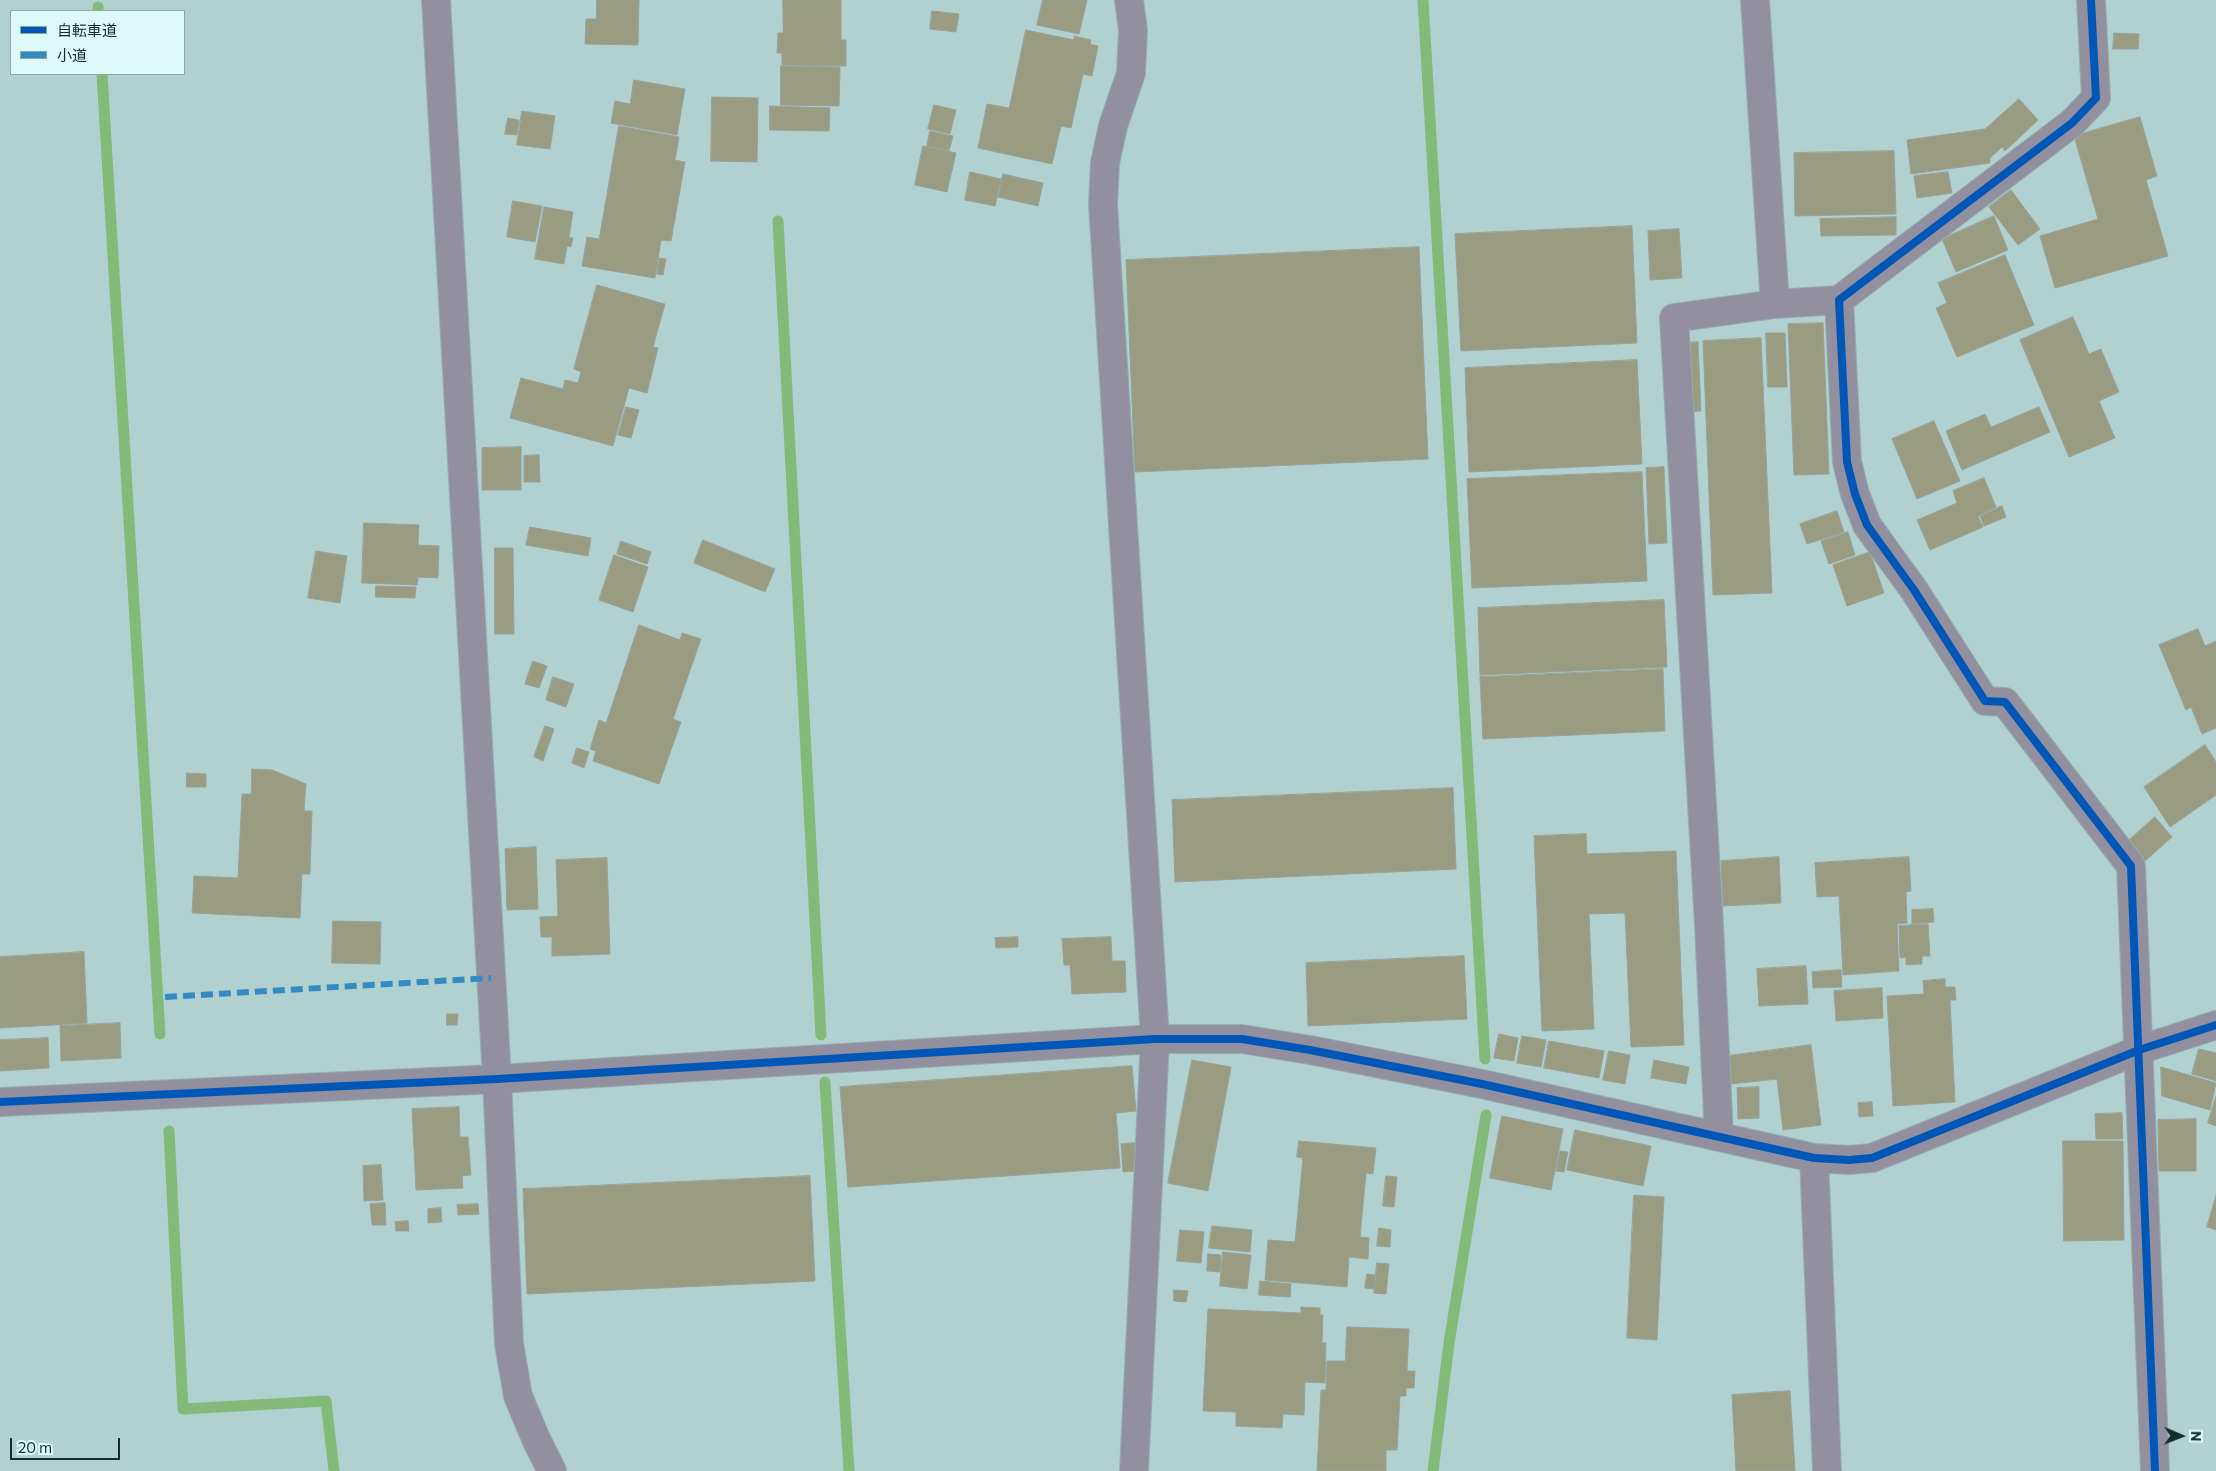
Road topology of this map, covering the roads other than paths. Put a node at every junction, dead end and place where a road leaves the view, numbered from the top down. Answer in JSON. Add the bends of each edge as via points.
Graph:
{"nodes":[{"id":1,"x":436,"y":0,"type":"edge"},
{"id":2,"x":1129,"y":0,"type":"edge"},
{"id":3,"x":1755,"y":0,"type":"edge"},
{"id":4,"x":2091,"y":0,"type":"edge"},
{"id":5,"x":1839,"y":300,"type":"junction"},
{"id":6,"x":1775,"y":304,"type":"junction"},
{"id":7,"x":2216,"y":1025,"type":"edge"},
{"id":8,"x":1155,"y":1039,"type":"junction"},
{"id":9,"x":2139,"y":1050,"type":"junction"},
{"id":10,"x":497,"y":1079,"type":"junction"},
{"id":11,"x":0,"y":1102,"type":"edge"},
{"id":12,"x":1719,"y":1136,"type":"junction"},
{"id":13,"x":1814,"y":1158,"type":"junction"},
{"id":14,"x":552,"y":1471,"type":"edge"},
{"id":15,"x":1134,"y":1471,"type":"edge"},
{"id":16,"x":1827,"y":1471,"type":"edge"},
{"id":17,"x":2155,"y":1471,"type":"edge"}],
"edges":[{"from":1,"to":10,"type":"street"},
{"from":2,"to":8,"type":"street","via":[[1133,30],[1131,73],[1113,126],[1105,163],[1103,204]]},
{"from":3,"to":6,"type":"street"},
{"from":4,"to":5,"type":"street","via":[[2096,98],[2072,123]]},
{"from":5,"to":6,"type":"street"},
{"from":5,"to":9,"type":"street","via":[[1847,462],[1867,525],[1914,590],[1984,701],[2005,702],[2131,866]]},
{"from":6,"to":12,"type":"street","via":[[1674,318]]},
{"from":7,"to":9,"type":"street"},
{"from":8,"to":10,"type":"street"},
{"from":8,"to":12,"type":"street","via":[[1242,1039],[1310,1050]]},
{"from":8,"to":15,"type":"street"},
{"from":9,"to":13,"type":"street","via":[[1872,1158]]},
{"from":9,"to":17,"type":"street"},
{"from":10,"to":11,"type":"street"},
{"from":10,"to":14,"type":"street","via":[[509,1344],[518,1396]]},
{"from":12,"to":13,"type":"street"},
{"from":13,"to":16,"type":"street"}]}
